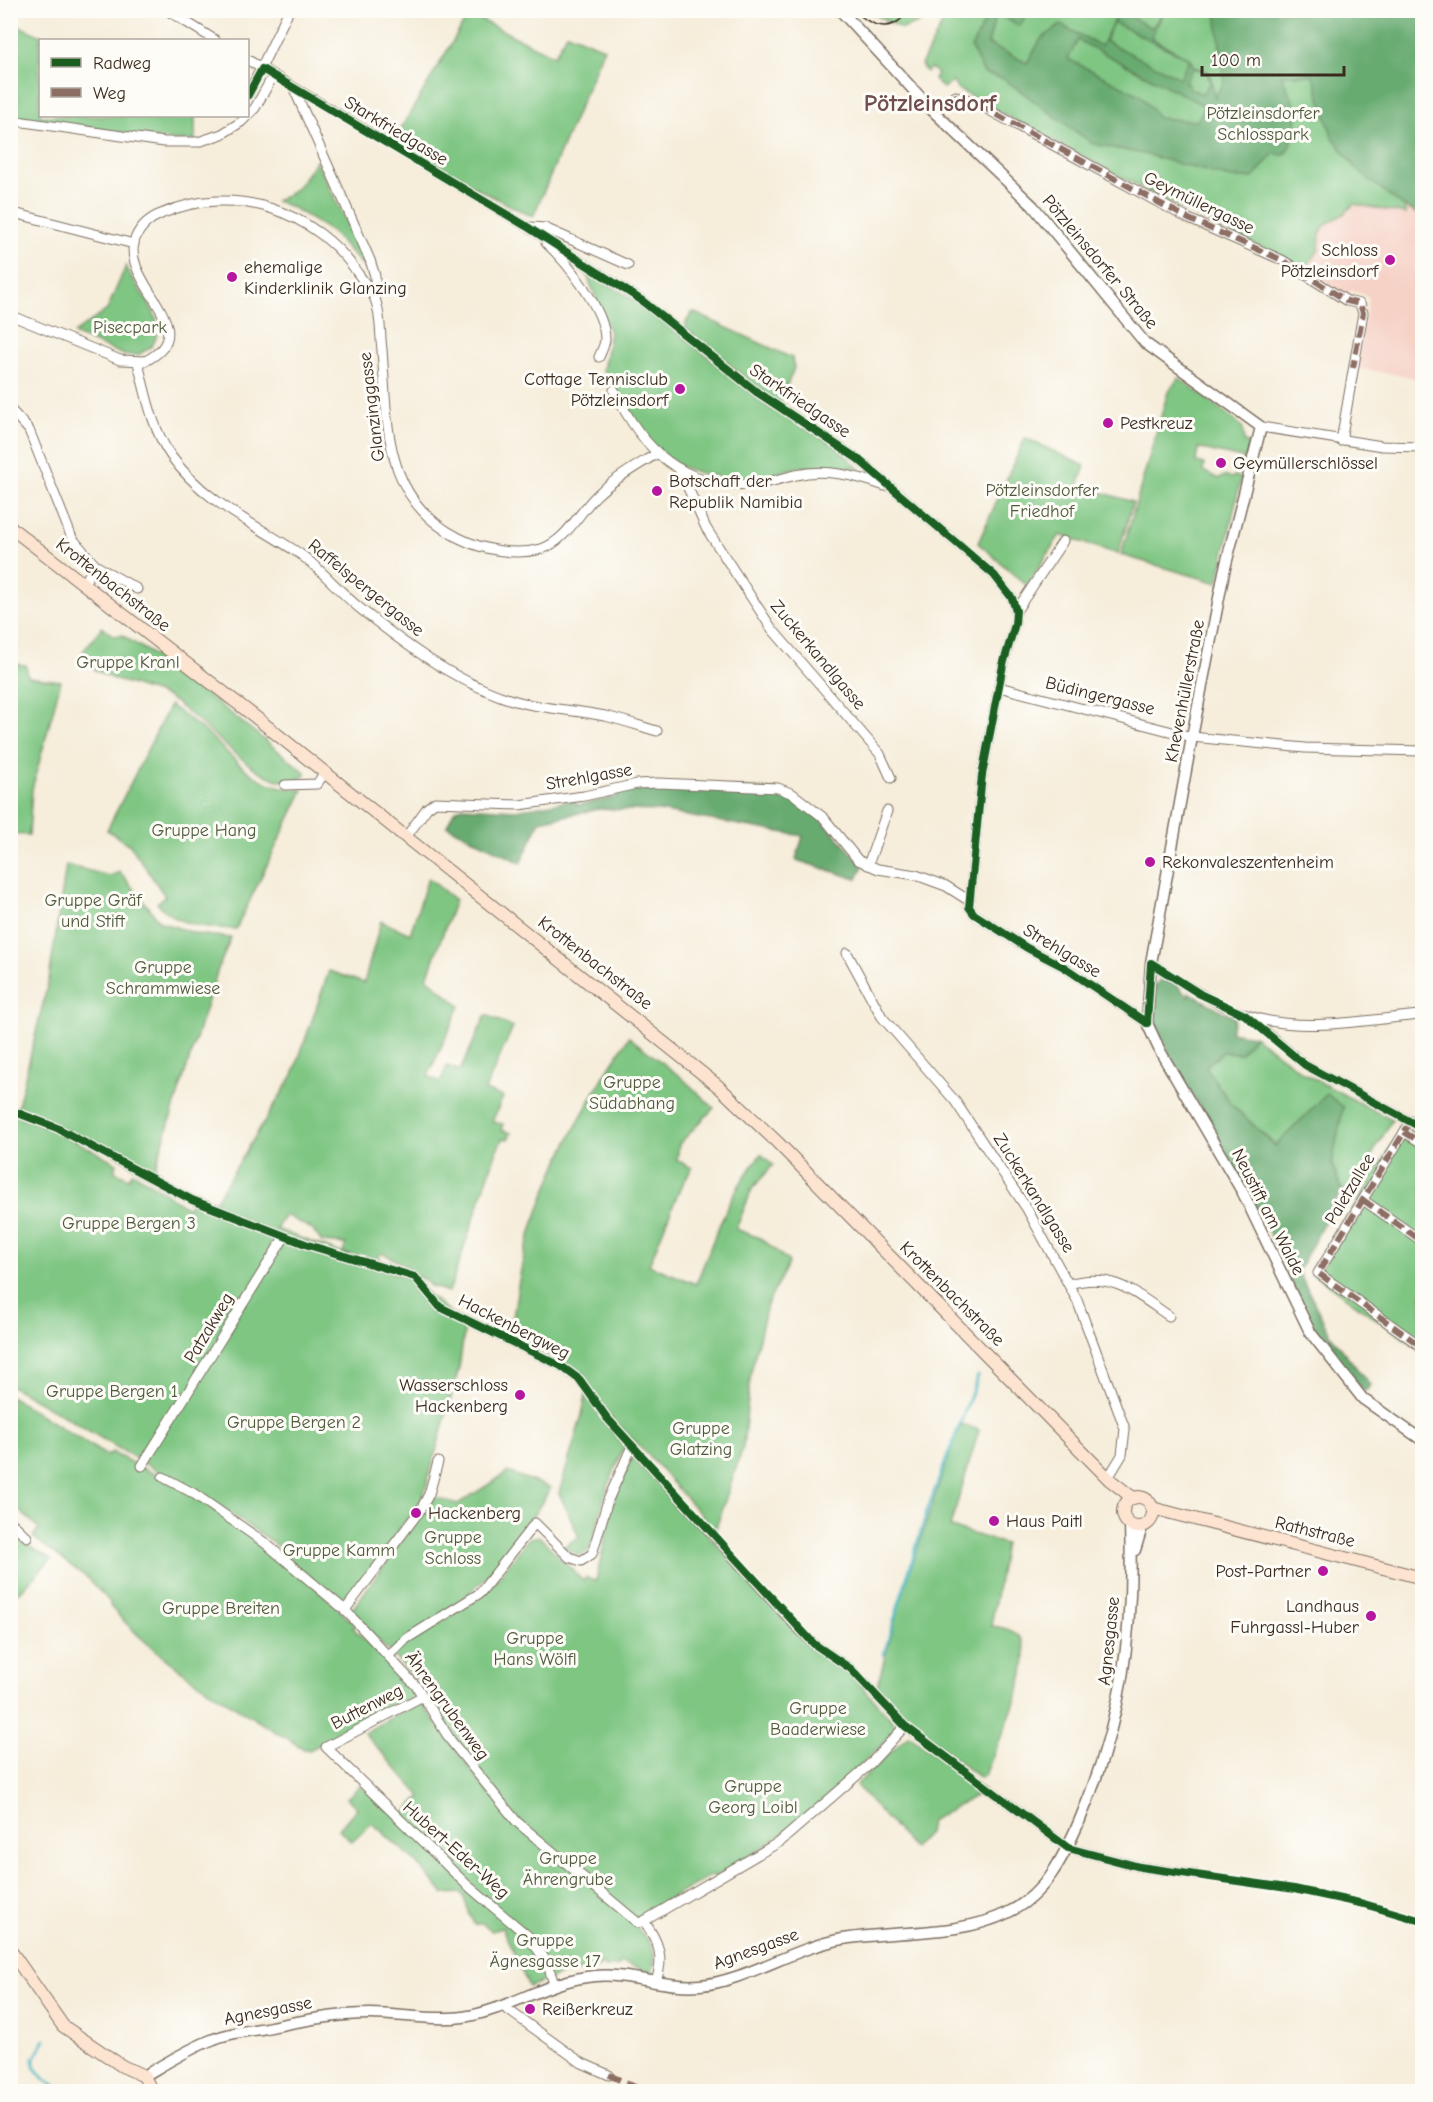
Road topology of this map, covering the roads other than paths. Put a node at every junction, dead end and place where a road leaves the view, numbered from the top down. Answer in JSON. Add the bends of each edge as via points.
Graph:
{"nodes":[{"id":1,"x":166,"y":10,"type":"edge"},
{"id":2,"x":289,"y":10,"type":"edge"},
{"id":3,"x":840,"y":10,"type":"edge"},
{"id":4,"x":213,"y":39,"type":"edge"},
{"id":5,"x":249,"y":61,"type":"edge"},
{"id":6,"x":262,"y":69,"type":"junction"},
{"id":7,"x":273,"y":76,"type":"junction"},
{"id":8,"x":294,"y":89,"type":"junction"},
{"id":9,"x":249,"y":93,"type":"edge"},
{"id":10,"x":932,"y":110,"type":"junction"},
{"id":11,"x":249,"y":114,"type":"edge"},
{"id":12,"x":246,"y":117,"type":"edge"},
{"id":13,"x":10,"y":120,"type":"edge"},
{"id":14,"x":10,"y":212,"type":"edge"},
{"id":15,"x":526,"y":226,"type":"junction"},
{"id":16,"x":134,"y":244,"type":"junction"},
{"id":17,"x":628,"y":265,"type":"dead end"},
{"id":18,"x":375,"y":299,"type":"junction"},
{"id":19,"x":10,"y":315,"type":"edge"},
{"id":20,"x":599,"y":357,"type":"dead end"},
{"id":21,"x":138,"y":363,"type":"junction"},
{"id":22,"x":614,"y":390,"type":"dead end"},
{"id":23,"x":10,"y":408,"type":"edge"},
{"id":24,"x":1261,"y":427,"type":"junction"},
{"id":25,"x":1341,"y":441,"type":"junction"},
{"id":26,"x":1422,"y":447,"type":"edge"},
{"id":27,"x":656,"y":454,"type":"junction"},
{"id":28,"x":680,"y":470,"type":"junction"},
{"id":29,"x":891,"y":487,"type":"junction"},
{"id":30,"x":10,"y":527,"type":"edge"},
{"id":31,"x":1064,"y":541,"type":"dead end"},
{"id":32,"x":95,"y":565,"type":"junction"},
{"id":33,"x":83,"y":585,"type":"junction"},
{"id":34,"x":136,"y":589,"type":"dead end"},
{"id":35,"x":1016,"y":611,"type":"junction"},
{"id":36,"x":999,"y":687,"type":"junction"},
{"id":37,"x":657,"y":731,"type":"dead end"},
{"id":38,"x":1192,"y":737,"type":"junction"},
{"id":39,"x":1422,"y":751,"type":"edge"},
{"id":40,"x":326,"y":772,"type":"junction"},
{"id":41,"x":891,"y":778,"type":"dead end"},
{"id":42,"x":285,"y":785,"type":"dead end"},
{"id":43,"x":887,"y":811,"type":"dead end"},
{"id":44,"x":406,"y":837,"type":"junction"},
{"id":45,"x":868,"y":865,"type":"junction"},
{"id":46,"x":968,"y":900,"type":"junction"},
{"id":47,"x":847,"y":952,"type":"dead end"},
{"id":48,"x":1151,"y":963,"type":"junction"},
{"id":49,"x":1245,"y":1015,"type":"junction"},
{"id":50,"x":1422,"y":1015,"type":"edge"},
{"id":51,"x":1147,"y":1023,"type":"junction"},
{"id":52,"x":10,"y":1110,"type":"edge"},
{"id":53,"x":1411,"y":1121,"type":"junction"},
{"id":54,"x":1422,"y":1128,"type":"edge"},
{"id":55,"x":1404,"y":1132,"type":"junction"},
{"id":56,"x":1422,"y":1143,"type":"edge"},
{"id":57,"x":1363,"y":1200,"type":"junction"},
{"id":58,"x":285,"y":1236,"type":"junction"},
{"id":59,"x":1422,"y":1241,"type":"edge"},
{"id":60,"x":1069,"y":1284,"type":"junction"},
{"id":61,"x":1169,"y":1316,"type":"dead end"},
{"id":62,"x":1422,"y":1347,"type":"edge"},
{"id":63,"x":1422,"y":1440,"type":"edge"},
{"id":64,"x":632,"y":1446,"type":"junction"},
{"id":65,"x":438,"y":1462,"type":"dead end"},
{"id":66,"x":142,"y":1466,"type":"dead end"},
{"id":67,"x":163,"y":1477,"type":"dead end"},
{"id":68,"x":1109,"y":1479,"type":"junction"},
{"id":69,"x":1129,"y":1502,"type":"junction"},
{"id":70,"x":1144,"y":1520,"type":"junction"},
{"id":71,"x":10,"y":1521,"type":"edge"},
{"id":72,"x":27,"y":1536,"type":"dead end"},
{"id":73,"x":1422,"y":1578,"type":"edge"},
{"id":74,"x":345,"y":1610,"type":"junction"},
{"id":75,"x":389,"y":1655,"type":"junction"},
{"id":76,"x":423,"y":1696,"type":"junction"},
{"id":77,"x":905,"y":1726,"type":"junction"},
{"id":78,"x":326,"y":1747,"type":"joint"},
{"id":79,"x":1068,"y":1848,"type":"junction"},
{"id":80,"x":1197,"y":1875,"type":"dead end"},
{"id":81,"x":644,"y":1922,"type":"junction"},
{"id":82,"x":10,"y":1950,"type":"edge"},
{"id":83,"x":656,"y":1981,"type":"junction"},
{"id":84,"x":554,"y":1984,"type":"junction"},
{"id":85,"x":504,"y":2007,"type":"junction"},
{"id":86,"x":609,"y":2075,"type":"dead end"},
{"id":87,"x":144,"y":2076,"type":"junction"},
{"id":88,"x":152,"y":2091,"type":"edge"}],
"edges":[{"from":1,"to":4,"type":"street"},
{"from":2,"to":6,"type":"street"},
{"from":3,"to":10,"type":"street","name":"Pötzleinsdorfer Straße"},
{"from":5,"to":6,"type":"street","name":"Starkfriedgasse"},
{"from":6,"to":7,"type":"street","name":"Starkfriedgasse"},
{"from":6,"to":9,"type":"street"},
{"from":7,"to":8,"type":"street","name":"Starkfriedgasse"},
{"from":7,"to":11,"type":"street"},
{"from":8,"to":15,"type":"street","name":"Starkfriedgasse"},
{"from":8,"to":18,"type":"street","name":"Glanzinggasse","via":[[370,260]]},
{"from":10,"to":24,"type":"street","name":"Pötzleinsdorfer Straße","via":[[1033,206],[1145,344]]},
{"from":10,"to":25,"type":"street","name":"Geymüllergasse","via":[[956,96],[972,101],[1189,219],[1282,260],[1347,301],[1360,304],[1364,314]]},
{"from":12,"to":13,"type":"street","via":[[222,134],[198,142],[164,142]]},
{"from":14,"to":16,"type":"street"},
{"from":15,"to":17,"type":"street","name":"Starkfriedgasse","via":[[544,228]]},
{"from":15,"to":20,"type":"street","name":"Starkfriedgasse","via":[[571,269],[592,302],[605,336]]},
{"from":15,"to":29,"type":"street","name":"Starkfriedgasse","via":[[670,320],[758,393],[830,438]]},
{"from":16,"to":18,"type":"street","name":"Glanzinggasse","via":[[146,222],[170,210],[216,201],[256,203],[286,213],[324,235],[348,258]]},
{"from":16,"to":21,"type":"street","via":[[135,269],[164,312],[167,327],[157,354]]},
{"from":18,"to":27,"type":"street","name":"Glanzinggasse","via":[[390,443],[397,471],[423,513],[444,530],[487,549],[517,552],[543,548],[563,535],[598,493]]},
{"from":19,"to":21,"type":"street","via":[[120,360]]},
{"from":21,"to":37,"type":"street","name":"Raffelspergergasse","via":[[150,411],[163,442],[192,481],[211,500],[302,556],[357,606],[408,644],[464,680],[502,697],[538,707],[605,716]]},
{"from":22,"to":27,"type":"street","name":"Starkfriedgasse","via":[[632,425]]},
{"from":23,"to":32,"type":"street","via":[[29,430],[72,538]]},
{"from":24,"to":25,"type":"street","name":"Pötzleinsdorfer Straße"},
{"from":24,"to":38,"type":"street","name":"Khevenhüllerstraße","via":[[1224,572]]},
{"from":25,"to":26,"type":"street","name":"Pötzleinsdorfer Straße"},
{"from":27,"to":28,"type":"street","name":"Starkfriedgasse"},
{"from":28,"to":29,"type":"street","name":"Starkfriedgasse","via":[[737,484],[824,472]]},
{"from":28,"to":41,"type":"street","name":"Zuckerkandlgasse","via":[[706,528],[738,580],[772,629],[880,754]]},
{"from":29,"to":35,"type":"street","name":"Starkfriedgasse","via":[[994,575],[1012,598]]},
{"from":30,"to":33,"type":"main road","name":"Krottenbachstraße"},
{"from":31,"to":35,"type":"street"},
{"from":32,"to":33,"type":"street"},
{"from":32,"to":34,"type":"street"},
{"from":33,"to":40,"type":"main road","name":"Krottenbachstraße"},
{"from":35,"to":36,"type":"street"},
{"from":36,"to":38,"type":"street","name":"Büdingergasse"},
{"from":36,"to":46,"type":"street","via":[[982,775]]},
{"from":38,"to":39,"type":"street","name":"Büdingergasse","via":[[1305,748]]},
{"from":38,"to":48,"type":"street","name":"Khevenhüllerstraße"},
{"from":40,"to":42,"type":"street","via":[[317,784]]},
{"from":40,"to":44,"type":"main road","name":"Krottenbachstraße"},
{"from":43,"to":45,"type":"street"},
{"from":44,"to":45,"type":"street","name":"Strehlgasse","via":[[435,802],[519,805],[658,783],[778,788],[812,807],[858,860]]},
{"from":44,"to":68,"type":"main road","name":"Krottenbachstraße","via":[[733,1099]]},
{"from":45,"to":46,"type":"street","name":"Strehlgasse","via":[[916,875],[946,886]]},
{"from":46,"to":51,"type":"street","name":"Strehlgasse","via":[[974,914],[1064,967]]},
{"from":47,"to":60,"type":"street","name":"Zuckerkandlgasse","via":[[882,1017],[968,1118],[1027,1209]]},
{"from":48,"to":49,"type":"street","via":[[1200,994]]},
{"from":48,"to":51,"type":"street","name":"Neustift am Walde"},
{"from":49,"to":50,"type":"street","via":[[1301,1025]]},
{"from":49,"to":53,"type":"street","via":[[1305,1065]]},
{"from":51,"to":63,"type":"street","name":"Neustift am Walde","via":[[1243,1193],[1310,1332],[1363,1399]]},
{"from":52,"to":58,"type":"street","name":"Hackenbergweg","via":[[57,1128],[192,1200]]},
{"from":53,"to":54,"type":"street"},
{"from":53,"to":55,"type":"street","name":"Paletzallee"},
{"from":55,"to":56,"type":"street"},
{"from":55,"to":57,"type":"street","name":"Paletzallee"},
{"from":57,"to":59,"type":"street"},
{"from":57,"to":62,"type":"street","name":"Paletzallee","via":[[1318,1273]]},
{"from":58,"to":64,"type":"street","name":"Hackenbergweg","via":[[415,1277],[440,1307],[561,1366],[580,1380]]},
{"from":58,"to":66,"type":"street","name":"Patzakweg"},
{"from":60,"to":61,"type":"street","via":[[1084,1279],[1109,1280]]},
{"from":60,"to":68,"type":"street","name":"Zuckerkandlgasse","via":[[1125,1429],[1122,1455]]},
{"from":64,"to":75,"type":"street","via":[[608,1500],[592,1554],[582,1561],[569,1557],[535,1523],[480,1593],[406,1639]]},
{"from":64,"to":77,"type":"street","name":"Hackenbergweg","via":[[794,1624],[814,1644],[851,1669]]},
{"from":65,"to":74,"type":"street","via":[[421,1509]]},
{"from":67,"to":74,"type":"street","name":"Ährengrubenweg","via":[[193,1493],[265,1544]]},
{"from":68,"to":69,"type":"main road","name":"Krottenbachstraße"},
{"from":69,"to":70,"type":"main road","via":[[1123,1516]]},
{"from":69,"to":70,"type":"main road","name":"Rathstraße","via":[[1145,1499]]},
{"from":70,"to":73,"type":"main road","name":"Rathstraße","via":[[1198,1521]]},
{"from":70,"to":79,"type":"street","name":"Agnesgasse","via":[[1133,1559],[1126,1659],[1117,1710],[1095,1785]]},
{"from":71,"to":72,"type":"street"},
{"from":74,"to":75,"type":"street","name":"Ährengrubenweg"},
{"from":75,"to":76,"type":"street","name":"Ährengrubenweg"},
{"from":76,"to":78,"type":"street","name":"Buttenweg"},
{"from":76,"to":81,"type":"street","name":"Ährengrubenweg","via":[[451,1741],[517,1822],[638,1923]]},
{"from":77,"to":79,"type":"street","name":"Hackenbergweg"},
{"from":77,"to":81,"type":"street","via":[[869,1765],[781,1841]]},
{"from":78,"to":84,"type":"street","name":"Hubert-Eder-Weg","via":[[459,1878],[528,1936],[547,1962]]},
{"from":79,"to":80,"type":"street","via":[[1140,1867]]},
{"from":79,"to":83,"type":"street","name":"Agnesgasse","via":[[1034,1895],[998,1917],[960,1926],[820,1944],[711,1983]]},
{"from":81,"to":83,"type":"street","via":[[660,1953]]},
{"from":82,"to":87,"type":"main road","via":[[63,2026],[122,2066]]},
{"from":83,"to":84,"type":"street","name":"Agnesgasse","via":[[598,1975]]},
{"from":84,"to":85,"type":"street","name":"Agnesgasse"},
{"from":85,"to":86,"type":"street","via":[[582,2063]]},
{"from":85,"to":87,"type":"street","name":"Agnesgasse","via":[[462,2017],[324,2017],[226,2035]]},
{"from":87,"to":88,"type":"main road"}]}
